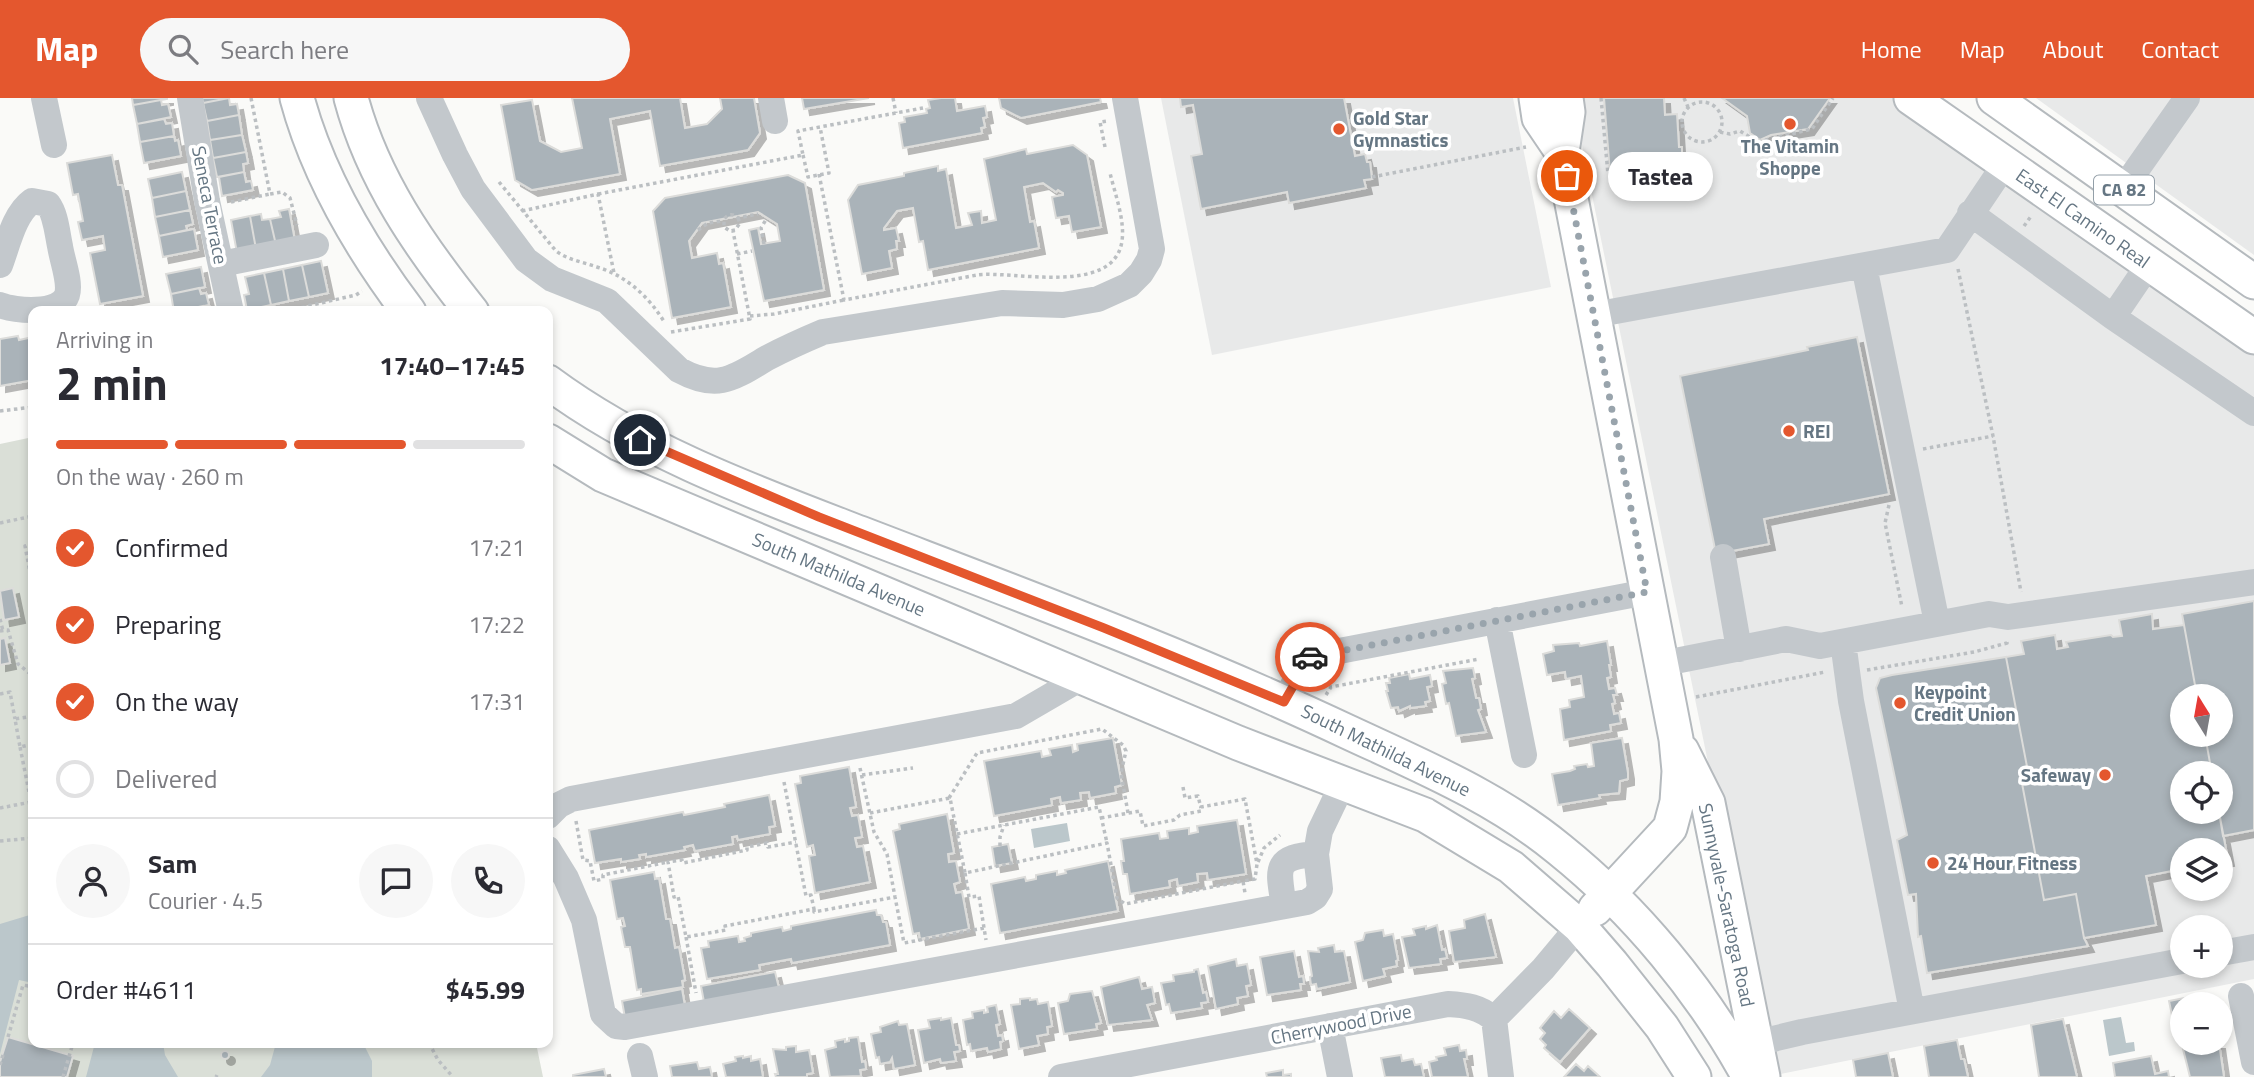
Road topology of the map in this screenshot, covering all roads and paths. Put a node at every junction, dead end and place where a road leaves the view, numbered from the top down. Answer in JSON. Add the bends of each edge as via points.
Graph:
{"nodes":[{"id":1,"x":44,"y":98,"type":"edge"},
{"id":2,"x":190,"y":98,"type":"edge"},
{"id":3,"x":251,"y":98,"type":"edge"},
{"id":4,"x":297,"y":98,"type":"edge"},
{"id":5,"x":351,"y":98,"type":"edge"},
{"id":6,"x":429,"y":98,"type":"edge"},
{"id":7,"x":893,"y":98,"type":"edge"},
{"id":8,"x":1125,"y":98,"type":"edge"},
{"id":9,"x":1536,"y":98,"type":"edge"},
{"id":10,"x":1566,"y":98,"type":"edge"},
{"id":11,"x":1601,"y":98,"type":"edge"},
{"id":12,"x":1684,"y":98,"type":"edge"},
{"id":13,"x":1833,"y":98,"type":"edge"},
{"id":14,"x":1911,"y":98,"type":"edge"},
{"id":15,"x":1994,"y":98,"type":"edge"},
{"id":16,"x":2187,"y":98,"type":"edge"},
{"id":17,"x":1688,"y":107,"type":"junction"},
{"id":18,"x":923,"y":108,"type":"dead end"},
{"id":19,"x":896,"y":113,"type":"junction"},
{"id":20,"x":820,"y":127,"type":"junction"},
{"id":21,"x":1720,"y":132,"type":"junction"},
{"id":22,"x":54,"y":145,"type":"dead end"},
{"id":23,"x":1528,"y":146,"type":"dead end"},
{"id":24,"x":1562,"y":152,"type":"junction"},
{"id":25,"x":803,"y":155,"type":"junction"},
{"id":26,"x":2005,"y":164,"type":"junction"},
{"id":27,"x":1110,"y":173,"type":"dead end"},
{"id":28,"x":820,"y":174,"type":"junction"},
{"id":29,"x":1372,"y":177,"type":"dead end"},
{"id":30,"x":499,"y":182,"type":"dead end"},
{"id":31,"x":2123,"y":189,"type":"junction"},
{"id":32,"x":270,"y":194,"type":"junction"},
{"id":33,"x":598,"y":194,"type":"junction"},
{"id":34,"x":1645,"y":197,"type":"dead end"},
{"id":35,"x":207,"y":201,"type":"junction"},
{"id":36,"x":522,"y":211,"type":"junction"},
{"id":37,"x":1970,"y":213,"type":"junction"},
{"id":38,"x":758,"y":214,"type":"dead end"},
{"id":39,"x":738,"y":218,"type":"junction"},
{"id":40,"x":767,"y":218,"type":"dead end"},
{"id":41,"x":723,"y":221,"type":"junction"},
{"id":42,"x":698,"y":230,"type":"dead end"},
{"id":43,"x":733,"y":231,"type":"junction"},
{"id":44,"x":764,"y":244,"type":"dead end"},
{"id":45,"x":309,"y":247,"type":"joint"},
{"id":46,"x":752,"y":251,"type":"dead end"},
{"id":47,"x":737,"y":254,"type":"junction"},
{"id":48,"x":221,"y":264,"type":"junction"},
{"id":49,"x":2149,"y":264,"type":"junction"},
{"id":50,"x":0,"y":265,"type":"edge"},
{"id":51,"x":1864,"y":265,"type":"junction"},
{"id":52,"x":614,"y":273,"type":"junction"},
{"id":53,"x":2254,"y":282,"type":"edge"},
{"id":54,"x":362,"y":291,"type":"dead end"},
{"id":55,"x":844,"y":300,"type":"junction"},
{"id":56,"x":0,"y":305,"type":"edge"},
{"id":57,"x":52,"y":306,"type":"edge"},
{"id":58,"x":229,"y":306,"type":"edge"},
{"id":59,"x":307,"y":306,"type":"edge"},
{"id":60,"x":405,"y":306,"type":"edge"},
{"id":61,"x":467,"y":306,"type":"edge"},
{"id":62,"x":2254,"y":306,"type":"edge"},
{"id":63,"x":28,"y":310,"type":"edge"},
{"id":64,"x":1594,"y":315,"type":"junction"},
{"id":65,"x":749,"y":316,"type":"junction"},
{"id":66,"x":2113,"y":317,"type":"junction"},
{"id":67,"x":2254,"y":337,"type":"edge"},
{"id":68,"x":553,"y":385,"type":"edge"},
{"id":69,"x":28,"y":408,"type":"edge"},
{"id":70,"x":0,"y":411,"type":"edge"},
{"id":71,"x":2254,"y":413,"type":"edge"},
{"id":72,"x":553,"y":444,"type":"edge"},
{"id":73,"x":28,"y":517,"type":"edge"},
{"id":74,"x":0,"y":523,"type":"edge"},
{"id":75,"x":28,"y":545,"type":"edge"},
{"id":76,"x":1723,"y":557,"type":"dead end"},
{"id":77,"x":28,"y":562,"type":"edge"},
{"id":78,"x":2254,"y":582,"type":"edge"},
{"id":79,"x":1647,"y":592,"type":"junction"},
{"id":80,"x":0,"y":618,"type":"edge"},
{"id":81,"x":1497,"y":620,"type":"junction"},
{"id":82,"x":1937,"y":623,"type":"junction"},
{"id":83,"x":1,"y":631,"type":"edge"},
{"id":84,"x":1843,"y":642,"type":"junction"},
{"id":85,"x":1740,"y":649,"type":"junction"},
{"id":86,"x":1479,"y":659,"type":"dead end"},
{"id":87,"x":1660,"y":664,"type":"junction"},
{"id":88,"x":28,"y":672,"type":"edge"},
{"id":89,"x":1083,"y":677,"type":"junction"},
{"id":90,"x":0,"y":694,"type":"edge"},
{"id":91,"x":1323,"y":700,"type":"dead end"},
{"id":92,"x":1284,"y":702,"type":"junction"},
{"id":93,"x":28,"y":717,"type":"edge"},
{"id":94,"x":15,"y":719,"type":"junction"},
{"id":95,"x":1676,"y":739,"type":"junction"},
{"id":96,"x":28,"y":745,"type":"edge"},
{"id":97,"x":856,"y":745,"type":"junction"},
{"id":98,"x":20,"y":747,"type":"junction"},
{"id":99,"x":1524,"y":755,"type":"dead end"},
{"id":100,"x":780,"y":759,"type":"junction"},
{"id":101,"x":913,"y":768,"type":"dead end"},
{"id":102,"x":862,"y":775,"type":"junction"},
{"id":103,"x":1343,"y":783,"type":"junction"},
{"id":104,"x":28,"y":787,"type":"edge"},
{"id":105,"x":1183,"y":787,"type":"dead end"},
{"id":106,"x":949,"y":798,"type":"junction"},
{"id":107,"x":572,"y":799,"type":"junction"},
{"id":108,"x":28,"y":803,"type":"edge"},
{"id":109,"x":0,"y":808,"type":"edge"},
{"id":110,"x":1201,"y":808,"type":"junction"},
{"id":111,"x":553,"y":812,"type":"edge"},
{"id":112,"x":870,"y":813,"type":"junction"},
{"id":113,"x":1128,"y":813,"type":"junction"},
{"id":114,"x":1101,"y":818,"type":"junction"},
{"id":115,"x":1004,"y":825,"type":"junction"},
{"id":116,"x":957,"y":834,"type":"junction"},
{"id":117,"x":28,"y":838,"type":"edge"},
{"id":118,"x":0,"y":841,"type":"edge"},
{"id":119,"x":796,"y":842,"type":"junction"},
{"id":120,"x":1107,"y":843,"type":"junction"},
{"id":121,"x":1000,"y":846,"type":"dead end"},
{"id":122,"x":1316,"y":854,"type":"junction"},
{"id":123,"x":553,"y":857,"type":"edge"},
{"id":124,"x":668,"y":862,"type":"junction"},
{"id":125,"x":965,"y":873,"type":"junction"},
{"id":126,"x":1243,"y":881,"type":"junction"},
{"id":127,"x":1609,"y":894,"type":"junction"},
{"id":128,"x":895,"y":897,"type":"junction"},
{"id":129,"x":1284,"y":906,"type":"junction"},
{"id":130,"x":814,"y":909,"type":"junction"},
{"id":131,"x":1249,"y":912,"type":"junction"},
{"id":132,"x":1579,"y":926,"type":"junction"},
{"id":133,"x":984,"y":928,"type":"junction"},
{"id":134,"x":686,"y":937,"type":"junction"},
{"id":135,"x":2254,"y":947,"type":"edge"},
{"id":136,"x":2233,"y":951,"type":"edge"},
{"id":137,"x":989,"y":961,"type":"junction"},
{"id":138,"x":2170,"y":963,"type":"edge"},
{"id":139,"x":28,"y":986,"type":"edge"},
{"id":140,"x":2241,"y":996,"type":"dead end"},
{"id":141,"x":1912,"y":1011,"type":"junction"},
{"id":142,"x":700,"y":1014,"type":"junction"},
{"id":143,"x":1494,"y":1018,"type":"junction"},
{"id":144,"x":1330,"y":1026,"type":"junction"},
{"id":145,"x":8,"y":1037,"type":"dead end"},
{"id":146,"x":1756,"y":1043,"type":"junction"},
{"id":147,"x":72,"y":1048,"type":"edge"},
{"id":148,"x":432,"y":1048,"type":"edge"},
{"id":149,"x":3,"y":1055,"type":"dead end"},
{"id":150,"x":2254,"y":1062,"type":"edge"},
{"id":151,"x":0,"y":1065,"type":"edge"},
{"id":152,"x":1111,"y":1072,"type":"edge"},
{"id":153,"x":63,"y":1077,"type":"edge"},
{"id":154,"x":453,"y":1077,"type":"edge"},
{"id":155,"x":1061,"y":1077,"type":"edge"},
{"id":156,"x":1340,"y":1077,"type":"edge"},
{"id":157,"x":1501,"y":1077,"type":"edge"},
{"id":158,"x":1694,"y":1077,"type":"edge"},
{"id":159,"x":1749,"y":1077,"type":"edge"},
{"id":160,"x":1763,"y":1077,"type":"edge"}],
"edges":[{"from":1,"to":22,"type":"street"},
{"from":2,"to":35,"type":"street","name":"Seneca Terrace"},
{"from":3,"to":32,"type":"path"},
{"from":4,"to":60,"type":"main road","via":[[334,194]]},
{"from":5,"to":61,"type":"main road","via":[[373,163],[399,212]]},
{"from":6,"to":8,"type":"street","via":[[473,189],[526,260],[552,279],[607,301],[679,370],[712,381],[724,380],[823,332],[1002,303],[1081,303],[1129,285],[1141,273],[1152,249]]},
{"from":7,"to":19,"type":"path"},
{"from":9,"to":24,"type":"main road","name":"Sunnyvale-Saratoga Road","via":[[1539,118]]},
{"from":10,"to":24,"type":"main road","name":"Sunnyvale-Saratoga Road"},
{"from":11,"to":34,"type":"path","via":[[1608,174],[1617,173],[1628,190]]},
{"from":12,"to":17,"type":"path"},
{"from":13,"to":21,"type":"path","via":[[1812,129],[1758,142],[1740,131]]},
{"from":14,"to":26,"type":"main road","name":"East El Camino Real","number":"CA 82"},
{"from":15,"to":31,"type":"main road","number":"CA 82"},
{"from":16,"to":31,"type":"street"},
{"from":17,"to":21,"type":"path","via":[[1702,102],[1714,106],[1722,116]]},
{"from":17,"to":21,"type":"path","via":[[1682,124],[1693,140],[1706,141]]},
{"from":18,"to":19,"type":"path"},
{"from":19,"to":20,"type":"path"},
{"from":20,"to":25,"type":"path","via":[[798,131]]},
{"from":20,"to":28,"type":"path","via":[[829,173]]},
{"from":23,"to":29,"type":"path"},
{"from":24,"to":64,"type":"main road","name":"Sunnyvale-Saratoga Road"},
{"from":25,"to":28,"type":"path","via":[[808,177]]},
{"from":25,"to":33,"type":"path"},
{"from":26,"to":31,"type":"main road","via":[[2026,152],[2096,200],[2112,199]]},
{"from":26,"to":37,"type":"street"},
{"from":26,"to":49,"type":"main road","name":"East El Camino Real","number":"CA 82"},
{"from":27,"to":55,"type":"path","via":[[1122,239],[1119,252],[1104,267],[1053,279],[977,275]]},
{"from":28,"to":55,"type":"path"},
{"from":30,"to":36,"type":"path"},
{"from":31,"to":53,"type":"main road","number":"CA 82"},
{"from":32,"to":35,"type":"path","via":[[231,202],[223,198]]},
{"from":32,"to":45,"type":"path","via":[[282,192],[292,200]]},
{"from":33,"to":36,"type":"path"},
{"from":33,"to":52,"type":"path"},
{"from":35,"to":48,"type":"street","name":"Seneca Terrace"},
{"from":36,"to":52,"type":"path","via":[[564,257]]},
{"from":37,"to":51,"type":"street","via":[[1947,250]]},
{"from":37,"to":66,"type":"street"},
{"from":38,"to":39,"type":"path"},
{"from":39,"to":41,"type":"path","via":[[728,215]]},
{"from":39,"to":43,"type":"path","via":[[739,226]]},
{"from":40,"to":44,"type":"path","via":[[761,228]]},
{"from":41,"to":42,"type":"path"},
{"from":41,"to":43,"type":"path","via":[[725,229]]},
{"from":43,"to":47,"type":"path"},
{"from":45,"to":48,"type":"street"},
{"from":46,"to":47,"type":"path"},
{"from":47,"to":65,"type":"path"},
{"from":48,"to":58,"type":"street","name":"Seneca Terrace"},
{"from":49,"to":62,"type":"main road","via":[[2178,253]]},
{"from":49,"to":66,"type":"street"},
{"from":49,"to":67,"type":"main road","name":"East El Camino Real","number":"CA 82"},
{"from":50,"to":57,"type":"street","via":[[25,207],[37,200],[48,204],[68,289],[65,299]]},
{"from":51,"to":64,"type":"street"},
{"from":51,"to":82,"type":"street"},
{"from":52,"to":65,"type":"path","via":[[646,297],[671,333]]},
{"from":54,"to":59,"type":"path"},
{"from":55,"to":65,"type":"path"},
{"from":56,"to":63,"type":"street"},
{"from":64,"to":79,"type":"main road","name":"Sunnyvale-Saratoga Road"},
{"from":66,"to":71,"type":"street"},
{"from":68,"to":92,"type":"main road","name":"South Mathilda Avenue","via":[[626,432],[702,469]]},
{"from":69,"to":70,"type":"path"},
{"from":72,"to":89,"type":"main road","name":"South Mathilda Avenue","via":[[603,475]]},
{"from":73,"to":74,"type":"path"},
{"from":75,"to":77,"type":"path"},
{"from":76,"to":85,"type":"street"},
{"from":78,"to":82,"type":"street"},
{"from":79,"to":81,"type":"street"},
{"from":79,"to":87,"type":"main road","name":"Sunnyvale-Saratoga Road"},
{"from":80,"to":83,"type":"path"},
{"from":81,"to":92,"type":"street","via":[[1308,657]]},
{"from":81,"to":99,"type":"street"},
{"from":82,"to":84,"type":"street"},
{"from":83,"to":88,"type":"path","via":[[8,630],[18,664]]},
{"from":84,"to":85,"type":"street","via":[[1820,646],[1786,639]]},
{"from":84,"to":141,"type":"street"},
{"from":85,"to":87,"type":"street"},
{"from":86,"to":91,"type":"path","via":[[1331,687]]},
{"from":87,"to":95,"type":"main road","name":"Sunnyvale-Saratoga Road"},
{"from":89,"to":97,"type":"street","via":[[1016,716]]},
{"from":89,"to":103,"type":"main road","name":"South Mathilda Avenue"},
{"from":90,"to":94,"type":"path","via":[[10,692]]},
{"from":92,"to":127,"type":"main road","name":"South Mathilda Avenue","via":[[1469,788],[1557,847]]},
{"from":93,"to":94,"type":"path"},
{"from":94,"to":98,"type":"path"},
{"from":95,"to":127,"type":"main road","name":"Sunnyvale-Saratoga Road","via":[[1677,802],[1670,828]]},
{"from":95,"to":146,"type":"main road","name":"Sunnyvale-Saratoga Road","via":[[1708,803]]},
{"from":96,"to":98,"type":"path"},
{"from":97,"to":100,"type":"street"},
{"from":97,"to":102,"type":"path"},
{"from":98,"to":104,"type":"path"},
{"from":100,"to":107,"type":"street"},
{"from":100,"to":119,"type":"path"},
{"from":101,"to":102,"type":"path"},
{"from":102,"to":112,"type":"path"},
{"from":103,"to":122,"type":"street","via":[[1320,831]]},
{"from":103,"to":132,"type":"main road","name":"South Mathilda Avenue","via":[[1424,815],[1511,867]]},
{"from":105,"to":110,"type":"path","via":[[1185,798],[1198,796]]},
{"from":106,"to":112,"type":"path"},
{"from":106,"to":113,"type":"path","via":[[977,753],[1102,729],[1126,751],[1121,773]]},
{"from":106,"to":116,"type":"path"},
{"from":107,"to":111,"type":"street"},
{"from":107,"to":124,"type":"path","via":[[583,860],[590,861],[594,881],[603,875]]},
{"from":108,"to":109,"type":"path"},
{"from":110,"to":113,"type":"path","via":[[1143,826],[1140,811]]},
{"from":110,"to":126,"type":"path","via":[[1245,799],[1257,864],[1255,879]]},
{"from":112,"to":128,"type":"path","via":[[874,832],[887,853]]},
{"from":113,"to":114,"type":"path"},
{"from":114,"to":115,"type":"path","via":[[1099,807]]},
{"from":114,"to":120,"type":"path"},
{"from":115,"to":116,"type":"path"},
{"from":115,"to":121,"type":"path"},
{"from":116,"to":125,"type":"path"},
{"from":117,"to":118,"type":"path"},
{"from":119,"to":124,"type":"path"},
{"from":119,"to":130,"type":"path","via":[[806,896],[811,895]]},
{"from":120,"to":125,"type":"path"},
{"from":120,"to":126,"type":"path","via":[[1117,898],[1125,904]]},
{"from":122,"to":129,"type":"street","via":[[1321,880],[1318,894],[1307,902]]},
{"from":122,"to":129,"type":"street","via":[[1293,856],[1281,867]]},
{"from":123,"to":142,"type":"street","via":[[584,920],[606,1018],[625,1027]]},
{"from":124,"to":134,"type":"path"},
{"from":125,"to":133,"type":"path","via":[[969,897],[979,896]]},
{"from":126,"to":131,"type":"path"},
{"from":127,"to":132,"type":"main road","name":"Sunnyvale-Saratoga Road"},
{"from":127,"to":159,"type":"main road","name":"South Mathilda Avenue","via":[[1692,990]]},
{"from":128,"to":130,"type":"path"},
{"from":128,"to":133,"type":"path","via":[[904,943]]},
{"from":129,"to":131,"type":"street"},
{"from":130,"to":134,"type":"path"},
{"from":131,"to":137,"type":"street"},
{"from":132,"to":143,"type":"street"},
{"from":132,"to":158,"type":"main road","via":[[1655,1019]]},
{"from":133,"to":137,"type":"path"},
{"from":134,"to":142,"type":"path"},
{"from":135,"to":136,"type":"street"},
{"from":137,"to":142,"type":"street"},
{"from":138,"to":141,"type":"street"},
{"from":139,"to":145,"type":"path","via":[[23,985]]},
{"from":140,"to":150,"type":"street"},
{"from":141,"to":146,"type":"street"},
{"from":143,"to":144,"type":"street","name":"Cherrywood Drive","via":[[1484,1010],[1448,1004]]},
{"from":143,"to":157,"type":"street"},
{"from":144,"to":152,"type":"street","name":"Cherrywood Drive"},
{"from":144,"to":156,"type":"street"},
{"from":146,"to":160,"type":"main road","name":"Sunnyvale-Saratoga Road"},
{"from":147,"to":153,"type":"path"},
{"from":148,"to":154,"type":"path"},
{"from":149,"to":151,"type":"path"},
{"from":152,"to":155,"type":"street","name":"Cherrywood Drive"}]}
